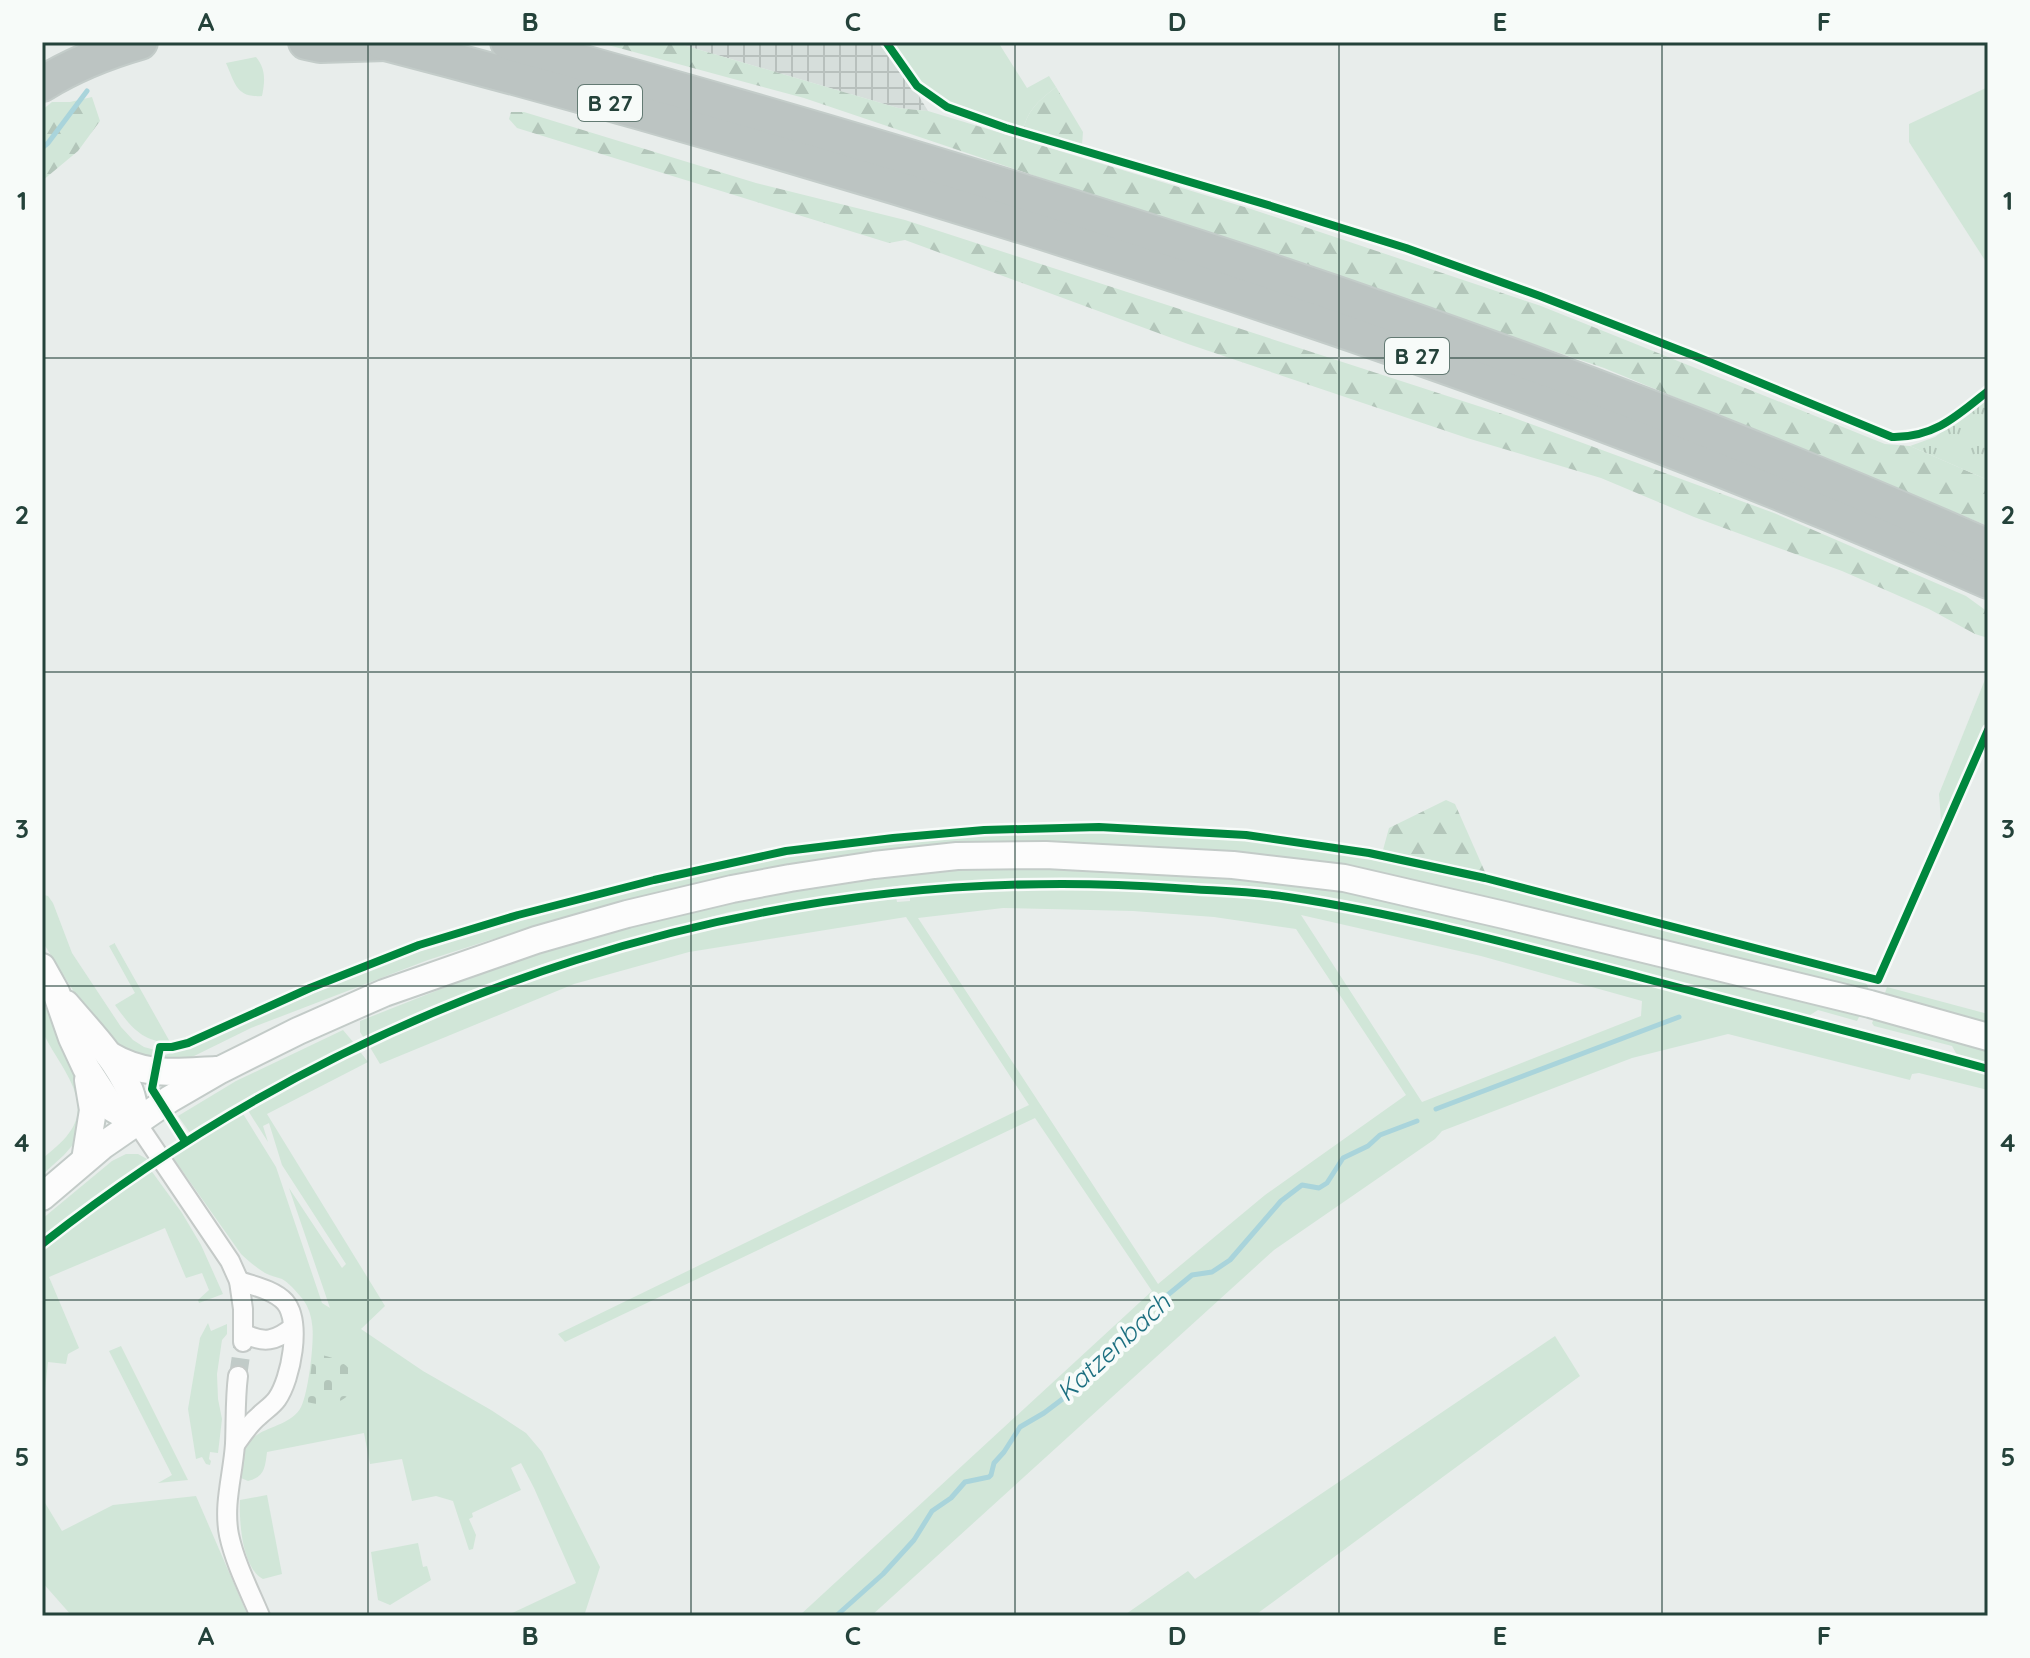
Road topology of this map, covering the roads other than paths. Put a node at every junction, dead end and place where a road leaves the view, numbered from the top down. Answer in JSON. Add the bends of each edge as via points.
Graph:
{"nodes":[{"id":1,"x":140,"y":42,"type":"edge"},
{"id":2,"x":306,"y":42,"type":"edge"},
{"id":3,"x":384,"y":42,"type":"edge"},
{"id":4,"x":508,"y":42,"type":"edge"},
{"id":5,"x":42,"y":84,"type":"edge"},
{"id":6,"x":1988,"y":547,"type":"edge"},
{"id":7,"x":1988,"y":581,"type":"edge"},
{"id":8,"x":42,"y":967,"type":"edge"},
{"id":9,"x":1988,"y":1037,"type":"edge"},
{"id":10,"x":97,"y":1062,"type":"junction"},
{"id":11,"x":220,"y":1070,"type":"junction"},
{"id":12,"x":136,"y":1122,"type":"junction"},
{"id":13,"x":85,"y":1160,"type":"junction"},
{"id":14,"x":42,"y":1197,"type":"edge"},
{"id":15,"x":239,"y":1281,"type":"junction"},
{"id":16,"x":293,"y":1327,"type":"junction"},
{"id":17,"x":238,"y":1376,"type":"tunnel mouth"},
{"id":18,"x":235,"y":1445,"type":"junction"},
{"id":19,"x":260,"y":1616,"type":"edge"}],
"edges":[{"from":1,"to":5,"type":"highway","via":[[97,56]]},
{"from":2,"to":3,"type":"highway"},
{"from":3,"to":7,"type":"highway","number":"B 27","via":[[773,149],[1351,333],[1697,460]]},
{"from":4,"to":6,"type":"highway","number":"B 27","via":[[995,183],[1373,307],[1677,418]]},
{"from":8,"to":10,"type":"main road"},
{"from":9,"to":11,"type":"main road","via":[[1344,878],[1233,865],[957,856],[732,889],[536,940],[384,993]]},
{"from":10,"to":11,"type":"main road","via":[[164,1072]]},
{"from":10,"to":12,"type":"main road","via":[[130,1091]]},
{"from":10,"to":13,"type":"main road"},
{"from":11,"to":12,"type":"main road"},
{"from":12,"to":13,"type":"main road"},
{"from":12,"to":15,"type":"street"},
{"from":13,"to":14,"type":"main road"},
{"from":15,"to":16,"type":"street","via":[[284,1301]]},
{"from":15,"to":16,"type":"street","via":[[243,1337],[270,1340]]},
{"from":16,"to":18,"type":"street","via":[[285,1386]]},
{"from":17,"to":18,"type":"street"},
{"from":18,"to":19,"type":"street","via":[[227,1504],[229,1537]]}]}
